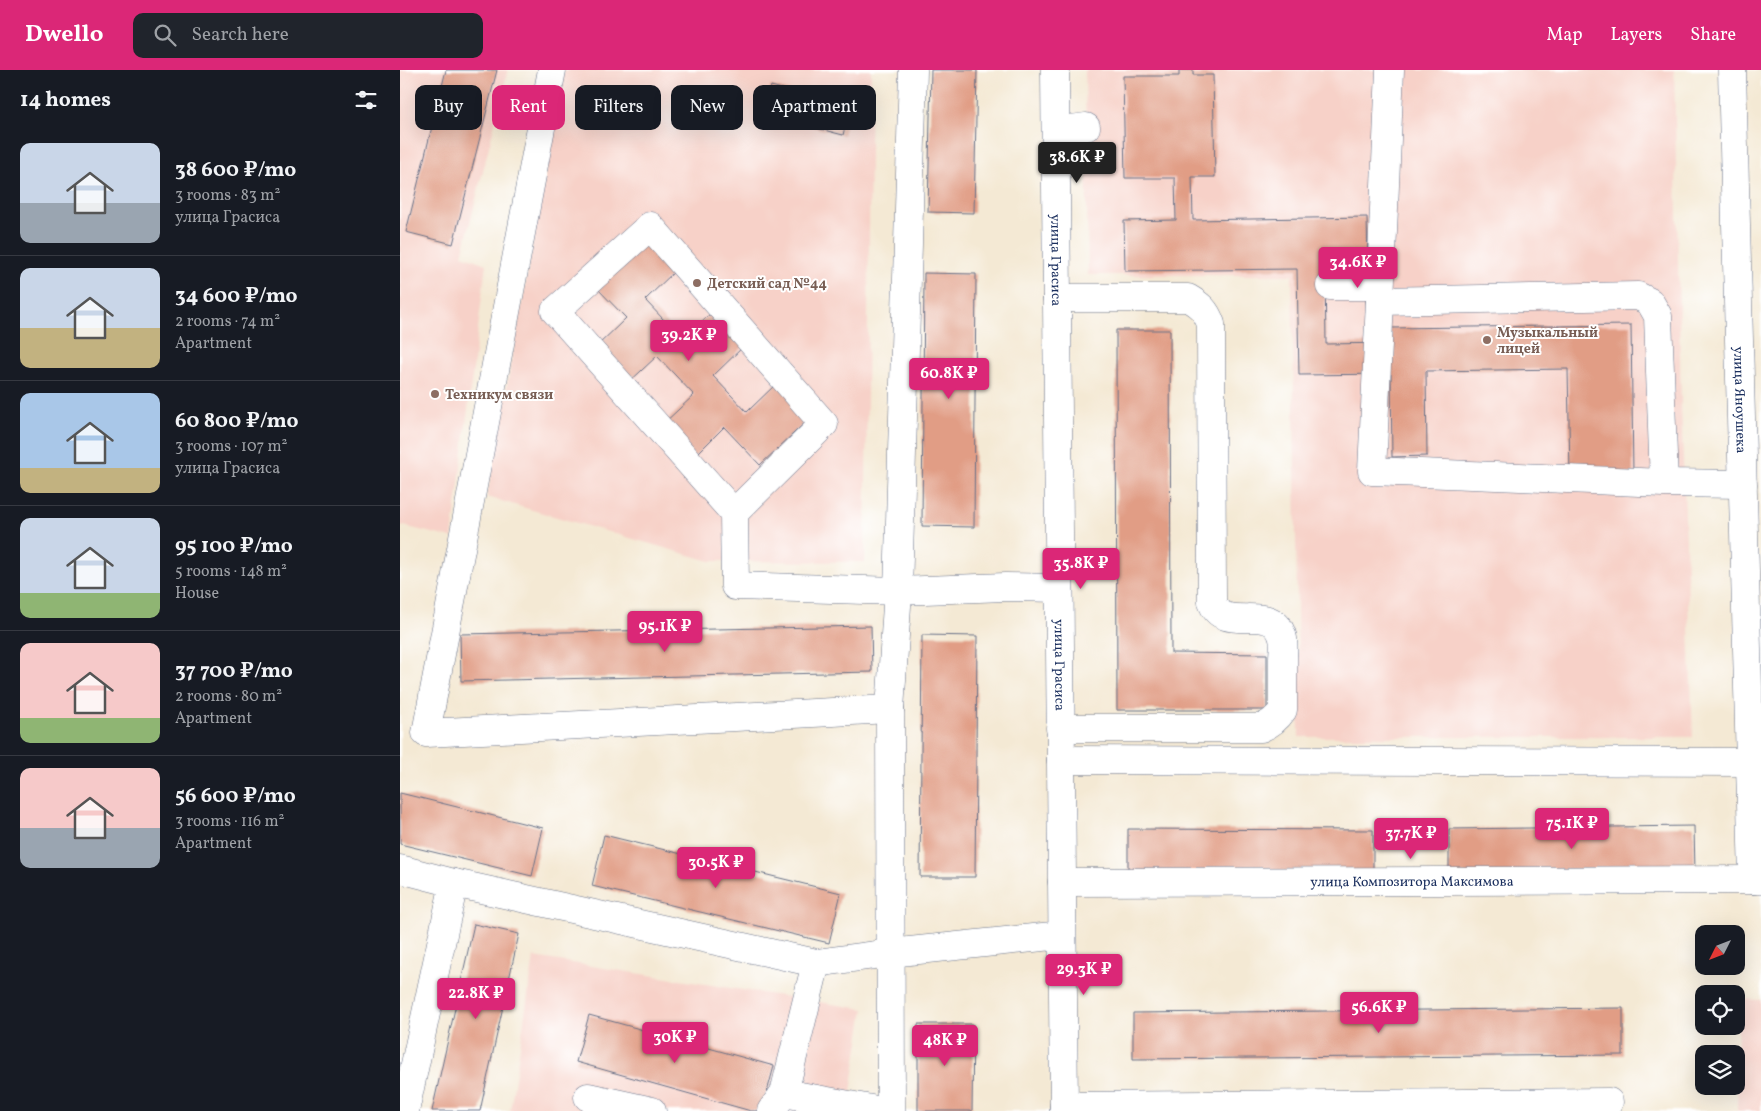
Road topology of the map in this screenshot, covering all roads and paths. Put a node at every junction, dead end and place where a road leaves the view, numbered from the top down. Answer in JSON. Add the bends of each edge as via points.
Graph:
{"nodes":[{"id":1,"x":552,"y":70,"type":"edge"},
{"id":2,"x":913,"y":70,"type":"edge"},
{"id":3,"x":1055,"y":70,"type":"edge"},
{"id":4,"x":1390,"y":70,"type":"edge"},
{"id":5,"x":1732,"y":70,"type":"edge"},
{"id":6,"x":1086,"y":127,"type":"dead end"},
{"id":7,"x":1056,"y":131,"type":"junction"},
{"id":8,"x":1330,"y":286,"type":"dead end"},
{"id":9,"x":1380,"y":293,"type":"junction"},
{"id":10,"x":1057,"y":298,"type":"junction"},
{"id":11,"x":1750,"y":312,"type":"edge"},
{"id":12,"x":1664,"y":483,"type":"junction"},
{"id":13,"x":1743,"y":484,"type":"junction"},
{"id":14,"x":734,"y":513,"type":"junction"},
{"id":15,"x":1753,"y":534,"type":"edge"},
{"id":16,"x":1059,"y":588,"type":"junction"},
{"id":17,"x":898,"y":591,"type":"junction"},
{"id":18,"x":890,"y":710,"type":"junction"},
{"id":19,"x":1060,"y":728,"type":"junction"},
{"id":20,"x":1061,"y":760,"type":"junction"},
{"id":21,"x":1750,"y":762,"type":"junction"},
{"id":22,"x":1756,"y":794,"type":"edge"},
{"id":23,"x":400,"y":869,"type":"edge"},
{"id":24,"x":1757,"y":880,"type":"edge"},
{"id":25,"x":1062,"y":882,"type":"junction"},
{"id":26,"x":454,"y":883,"type":"junction"},
{"id":27,"x":1062,"y":934,"type":"junction"},
{"id":28,"x":890,"y":953,"type":"junction"},
{"id":29,"x":816,"y":964,"type":"junction"},
{"id":30,"x":588,"y":1097,"type":"dead end"},
{"id":31,"x":777,"y":1102,"type":"edge"},
{"id":32,"x":1609,"y":1102,"type":"dead end"},
{"id":33,"x":1064,"y":1109,"type":"edge"},
{"id":34,"x":405,"y":1111,"type":"edge"},
{"id":35,"x":652,"y":1111,"type":"edge"},
{"id":36,"x":882,"y":1111,"type":"edge"},
{"id":37,"x":891,"y":1111,"type":"edge"}],
"edges":[{"from":1,"to":18,"type":"street","via":[[426,733]]},
{"from":2,"to":17,"type":"street"},
{"from":3,"to":7,"type":"street","name":"улица Грасиса"},
{"from":4,"to":9,"type":"street"},
{"from":5,"to":11,"type":"street","name":"улица Яноушека"},
{"from":6,"to":7,"type":"street"},
{"from":7,"to":10,"type":"street","name":"улица Грасиса"},
{"from":8,"to":9,"type":"street"},
{"from":9,"to":12,"type":"street","via":[[1638,296],[1650,302],[1658,316]]},
{"from":9,"to":12,"type":"street","via":[[1372,471]]},
{"from":10,"to":16,"type":"street","name":"улица Грасиса"},
{"from":10,"to":19,"type":"street","via":[[1188,298],[1207,313],[1211,324],[1212,602],[1216,611],[1225,617],[1261,618],[1276,626],[1283,637],[1284,710],[1261,728]]},
{"from":11,"to":13,"type":"street","name":"улица Яноушека"},
{"from":12,"to":13,"type":"street"},
{"from":13,"to":15,"type":"street","name":"улица Яноушека"},
{"from":14,"to":14,"type":"street","via":[[555,311],[650,226],[824,424]]},
{"from":14,"to":17,"type":"street","via":[[734,586]]},
{"from":15,"to":21,"type":"street","name":"улица Яноушека"},
{"from":16,"to":17,"type":"street"},
{"from":16,"to":19,"type":"street","name":"улица Грасиса"},
{"from":17,"to":18,"type":"street"},
{"from":18,"to":28,"type":"street"},
{"from":19,"to":20,"type":"street","name":"улица Грасиса"},
{"from":20,"to":21,"type":"street"},
{"from":20,"to":25,"type":"street","name":"улица Грасиса"},
{"from":21,"to":22,"type":"street","name":"улица Яноушека"},
{"from":22,"to":24,"type":"street","name":"улица Яноушека"},
{"from":23,"to":26,"type":"street"},
{"from":24,"to":25,"type":"street","name":"улица Композитора Максимова"},
{"from":25,"to":27,"type":"street","name":"улица Грасиса"},
{"from":26,"to":29,"type":"street"},
{"from":26,"to":34,"type":"street"},
{"from":27,"to":28,"type":"street"},
{"from":27,"to":33,"type":"street","name":"улица Грасиса"},
{"from":28,"to":29,"type":"street"},
{"from":28,"to":37,"type":"street"},
{"from":29,"to":31,"type":"street"},
{"from":30,"to":35,"type":"street"},
{"from":31,"to":36,"type":"street"},
{"from":32,"to":33,"type":"street"}]}
